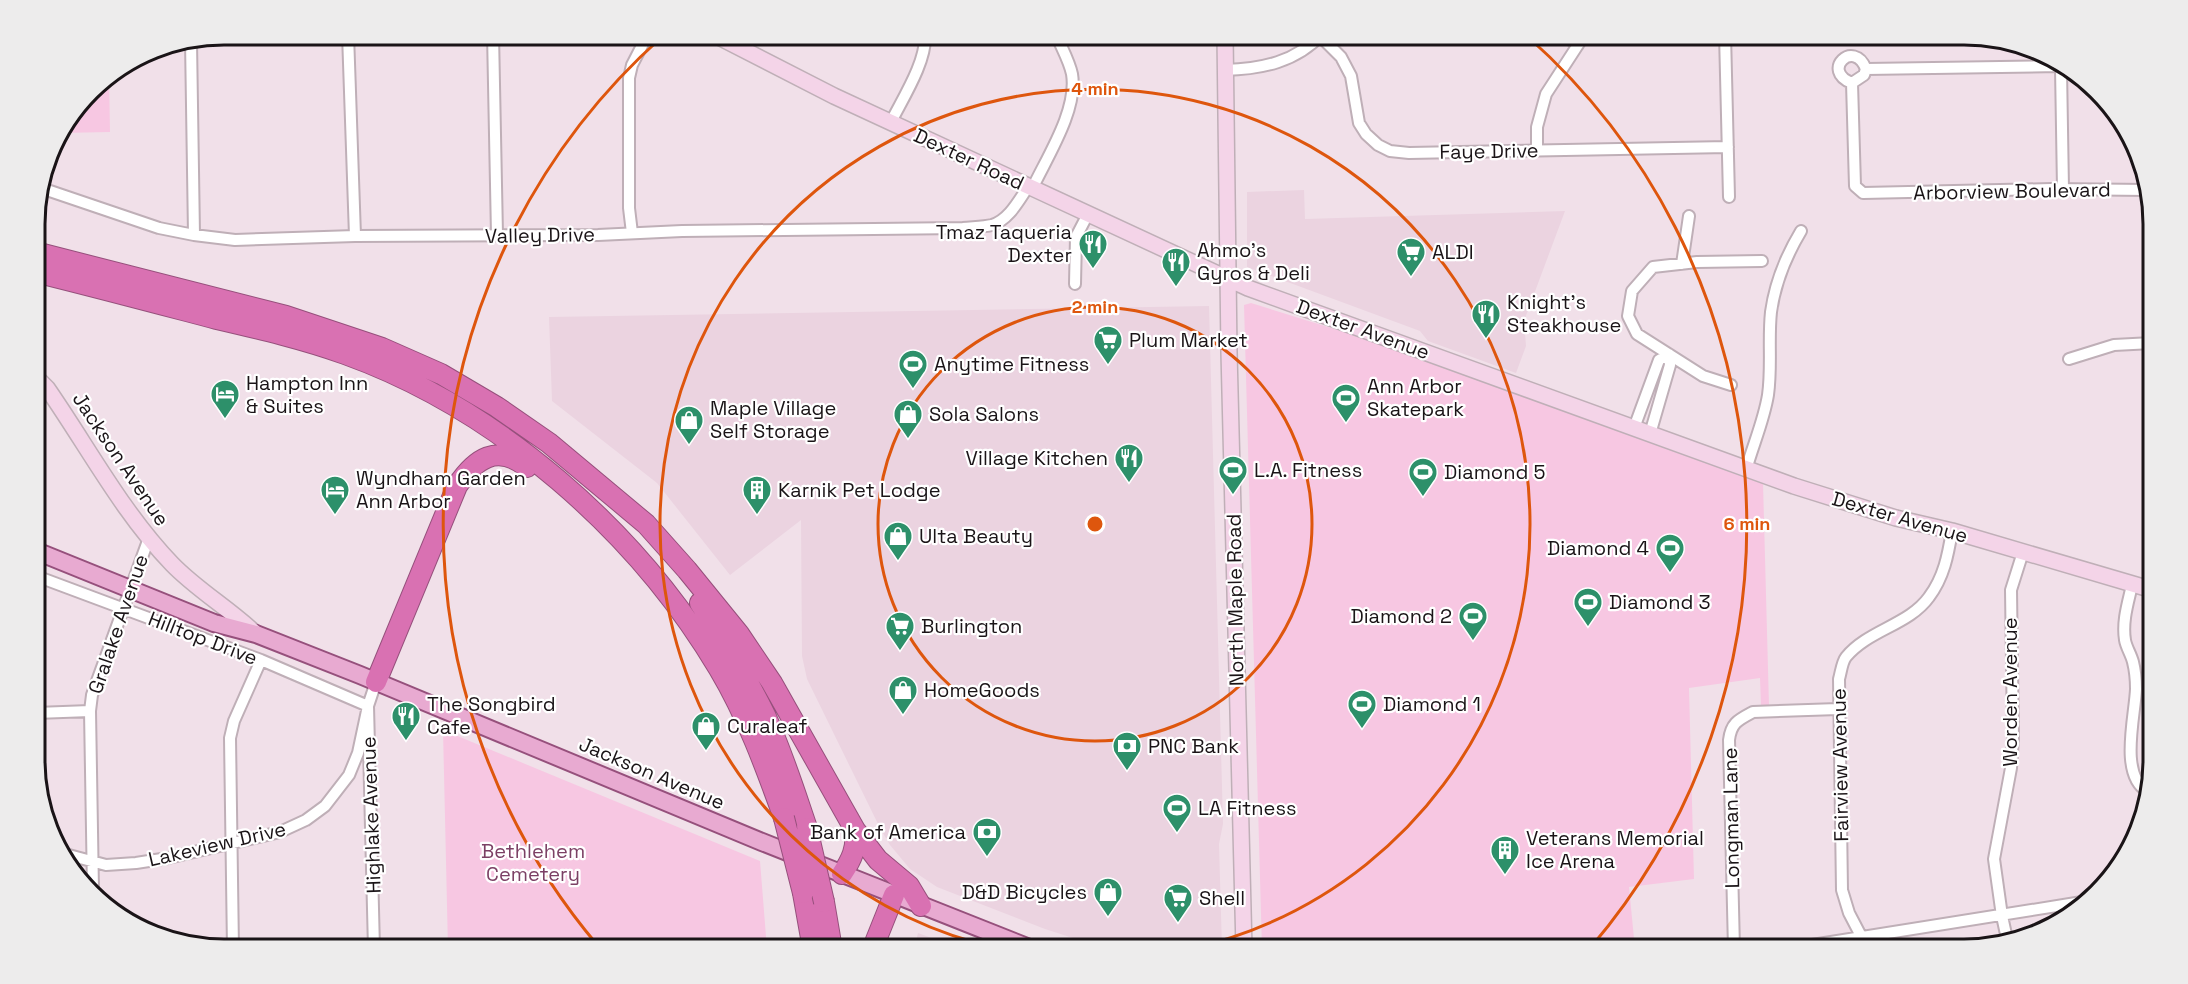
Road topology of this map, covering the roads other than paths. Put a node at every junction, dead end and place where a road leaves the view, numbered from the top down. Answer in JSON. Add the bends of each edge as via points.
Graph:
{"nodes":[{"id":1,"x":348,"y":45,"type":"edge"},
{"id":2,"x":493,"y":45,"type":"edge"},
{"id":3,"x":642,"y":45,"type":"edge"},
{"id":4,"x":750,"y":45,"type":"edge"},
{"id":5,"x":926,"y":45,"type":"edge"},
{"id":6,"x":1061,"y":45,"type":"edge"},
{"id":7,"x":1225,"y":45,"type":"edge"},
{"id":8,"x":1310,"y":45,"type":"edge"},
{"id":9,"x":1330,"y":45,"type":"edge"},
{"id":10,"x":1578,"y":45,"type":"edge"},
{"id":11,"x":1725,"y":45,"type":"edge"},
{"id":12,"x":191,"y":48,"type":"edge"},
{"id":13,"x":2050,"y":67,"type":"edge"},
{"id":14,"x":1866,"y":69,"type":"junction"},
{"id":15,"x":1226,"y":70,"type":"junction"},
{"id":16,"x":2060,"y":73,"type":"edge"},
{"id":17,"x":1852,"y":83,"type":"junction"},
{"id":18,"x":891,"y":122,"type":"junction"},
{"id":19,"x":1728,"y":147,"type":"junction"},
{"id":20,"x":1537,"y":150,"type":"junction"},
{"id":21,"x":1030,"y":188,"type":"junction"},
{"id":22,"x":2063,"y":189,"type":"junction"},
{"id":23,"x":2139,"y":190,"type":"edge"},
{"id":24,"x":49,"y":191,"type":"edge"},
{"id":25,"x":1729,"y":197,"type":"dead end"},
{"id":26,"x":1088,"y":214,"type":"junction"},
{"id":27,"x":1689,"y":216,"type":"dead end"},
{"id":28,"x":1801,"y":231,"type":"dead end"},
{"id":29,"x":632,"y":233,"type":"junction"},
{"id":30,"x":194,"y":235,"type":"junction"},
{"id":31,"x":355,"y":236,"type":"junction"},
{"id":32,"x":497,"y":236,"type":"junction"},
{"id":33,"x":45,"y":255,"type":"edge"},
{"id":34,"x":1762,"y":261,"type":"dead end"},
{"id":35,"x":1682,"y":264,"type":"junction"},
{"id":36,"x":45,"y":275,"type":"edge"},
{"id":37,"x":1227,"y":278,"type":"junction"},
{"id":38,"x":1075,"y":284,"type":"dead end"},
{"id":39,"x":2143,"y":343,"type":"edge"},
{"id":40,"x":1669,"y":354,"type":"junction"},
{"id":41,"x":2069,"y":359,"type":"dead end"},
{"id":42,"x":1731,"y":385,"type":"dead end"},
{"id":43,"x":45,"y":386,"type":"edge"},
{"id":44,"x":1634,"y":428,"type":"junction"},
{"id":45,"x":1650,"y":434,"type":"junction"},
{"id":46,"x":1746,"y":470,"type":"junction"},
{"id":47,"x":585,"y":473,"type":"junction"},
{"id":48,"x":604,"y":521,"type":"junction"},
{"id":49,"x":1952,"y":531,"type":"junction"},
{"id":50,"x":149,"y":538,"type":"junction"},
{"id":51,"x":2023,"y":552,"type":"junction"},
{"id":52,"x":45,"y":555,"type":"edge"},
{"id":53,"x":45,"y":579,"type":"edge"},
{"id":54,"x":2132,"y":585,"type":"junction"},
{"id":55,"x":2143,"y":588,"type":"edge"},
{"id":56,"x":129,"y":590,"type":"junction"},
{"id":57,"x":123,"y":608,"type":"junction"},
{"id":58,"x":256,"y":634,"type":"junction"},
{"id":59,"x":261,"y":660,"type":"junction"},
{"id":60,"x":376,"y":681,"type":"junction"},
{"id":61,"x":368,"y":705,"type":"junction"},
{"id":62,"x":1838,"y":709,"type":"junction"},
{"id":63,"x":90,"y":711,"type":"junction"},
{"id":64,"x":45,"y":713,"type":"edge"},
{"id":65,"x":2141,"y":786,"type":"edge"},
{"id":66,"x":855,"y":830,"type":"junction"},
{"id":67,"x":231,"y":843,"type":"junction"},
{"id":68,"x":73,"y":856,"type":"edge"},
{"id":69,"x":92,"y":861,"type":"junction"},
{"id":70,"x":842,"y":874,"type":"junction"},
{"id":71,"x":93,"y":882,"type":"edge"},
{"id":72,"x":894,"y":895,"type":"junction"},
{"id":73,"x":2070,"y":904,"type":"edge"},
{"id":74,"x":921,"y":906,"type":"junction"},
{"id":75,"x":2002,"y":916,"type":"junction"},
{"id":76,"x":2006,"y":934,"type":"edge"},
{"id":77,"x":1861,"y":936,"type":"junction"},
{"id":78,"x":233,"y":939,"type":"edge"},
{"id":79,"x":374,"y":939,"type":"edge"},
{"id":80,"x":811,"y":939,"type":"edge"},
{"id":81,"x":830,"y":939,"type":"edge"},
{"id":82,"x":876,"y":939,"type":"edge"},
{"id":83,"x":1006,"y":939,"type":"edge"},
{"id":84,"x":1244,"y":939,"type":"edge"},
{"id":85,"x":1734,"y":939,"type":"edge"},
{"id":86,"x":1844,"y":939,"type":"edge"}],
"edges":[{"from":1,"to":31,"type":"street"},
{"from":2,"to":32,"type":"street"},
{"from":3,"to":29,"type":"street","via":[[629,78]]},
{"from":4,"to":18,"type":"main road","name":"Dexter Road","via":[[834,96]]},
{"from":5,"to":18,"type":"street"},
{"from":6,"to":21,"type":"street","via":[[1073,88],[1070,108]]},
{"from":7,"to":15,"type":"main road","name":"North Maple Road"},
{"from":8,"to":15,"type":"street","via":[[1285,61]]},
{"from":9,"to":20,"type":"street","name":"Faye Drive","via":[[1351,76],[1359,123],[1378,145],[1408,153]]},
{"from":10,"to":20,"type":"street","via":[[1546,94],[1537,127]]},
{"from":11,"to":19,"type":"street"},
{"from":12,"to":30,"type":"street"},
{"from":13,"to":14,"type":"street"},
{"from":14,"to":17,"type":"street"},
{"from":14,"to":17,"type":"street","via":[[1863,60],[1855,56],[1839,63],[1838,72],[1843,80]]},
{"from":15,"to":37,"type":"main road","name":"North Maple Road"},
{"from":16,"to":22,"type":"street"},
{"from":17,"to":22,"type":"street","name":"Arborview Boulevard","via":[[1855,186],[1863,193]]},
{"from":18,"to":21,"type":"main road","name":"Dexter Road"},
{"from":19,"to":20,"type":"street","name":"Faye Drive"},
{"from":19,"to":25,"type":"street"},
{"from":21,"to":26,"type":"main road","name":"Dexter Road"},
{"from":21,"to":29,"type":"street","name":"Valley Drive","via":[[1009,214],[991,225]]},
{"from":22,"to":23,"type":"street","name":"Arborview Boulevard"},
{"from":24,"to":30,"type":"street","name":"Valley Drive","via":[[159,228]]},
{"from":26,"to":37,"type":"main road","name":"Dexter Road"},
{"from":26,"to":38,"type":"street","via":[[1076,237]]},
{"from":27,"to":35,"type":"street"},
{"from":28,"to":46,"type":"street","via":[[1777,285],[1771,312],[1768,398]]},
{"from":29,"to":32,"type":"street","name":"Valley Drive"},
{"from":30,"to":31,"type":"street","name":"Valley Drive","via":[[252,240]]},
{"from":31,"to":32,"type":"street","name":"Valley Drive"},
{"from":33,"to":47,"type":"highway","via":[[286,316],[382,348],[441,374],[497,407]]},
{"from":34,"to":35,"type":"street"},
{"from":35,"to":40,"type":"street","via":[[1653,267],[1632,291],[1628,316],[1637,334]]},
{"from":36,"to":48,"type":"highway","via":[[282,335],[390,373],[512,444]]},
{"from":37,"to":44,"type":"main road","name":"Dexter Avenue"},
{"from":37,"to":84,"type":"main road","name":"North Maple Road"},
{"from":39,"to":41,"type":"street","via":[[2114,345]]},
{"from":40,"to":42,"type":"street","via":[[1703,376]]},
{"from":40,"to":44,"type":"street","via":[[1659,360]]},
{"from":40,"to":45,"type":"street","via":[[1670,366]]},
{"from":43,"to":50,"type":"main road","name":"Jackson Avenue","via":[[126,510]]},
{"from":44,"to":45,"type":"main road","name":"Dexter Avenue"},
{"from":45,"to":46,"type":"main road","name":"Dexter Avenue"},
{"from":46,"to":49,"type":"main road","name":"Dexter Avenue","via":[[1896,518]]},
{"from":47,"to":66,"type":"highway","via":[[646,524],[739,634],[772,683]]},
{"from":47,"to":81,"type":"highway","bridge":true,"via":[[639,528],[698,599],[764,715],[807,828]]},
{"from":48,"to":60,"type":"highway","via":[[511,457],[492,456],[474,465],[457,486]]},
{"from":48,"to":80,"type":"highway","bridge":true,"via":[[674,601],[721,672],[764,763],[784,818]]},
{"from":49,"to":51,"type":"main road","name":"Dexter Avenue"},
{"from":49,"to":62,"type":"street","name":"Fairview Avenue","via":[[1947,562],[1928,599],[1844,658]]},
{"from":50,"to":56,"type":"street","name":"Gralake Avenue"},
{"from":50,"to":58,"type":"main road","name":"Jackson Avenue","via":[[173,565]]},
{"from":51,"to":54,"type":"main road","name":"Dexter Avenue"},
{"from":51,"to":75,"type":"street","name":"Worden Avenue","via":[[2011,590],[2013,738],[1994,859]]},
{"from":52,"to":56,"type":"main road","name":"Jackson Avenue"},
{"from":53,"to":57,"type":"street","name":"Hilltop Drive"},
{"from":54,"to":55,"type":"main road","name":"Dexter Avenue"},
{"from":54,"to":65,"type":"street","via":[[2124,615],[2125,640],[2136,688],[2132,764],[2135,780]]},
{"from":56,"to":57,"type":"street","name":"Gralake Avenue"},
{"from":56,"to":58,"type":"main road","name":"Jackson Avenue","via":[[214,623]]},
{"from":57,"to":59,"type":"street","name":"Hilltop Drive"},
{"from":57,"to":63,"type":"street","name":"Gralake Avenue"},
{"from":58,"to":60,"type":"main road","name":"Jackson Avenue"},
{"from":59,"to":61,"type":"street","name":"Hilltop Drive"},
{"from":59,"to":67,"type":"street","via":[[230,738]]},
{"from":60,"to":61,"type":"street","name":"Highlake Avenue"},
{"from":60,"to":70,"type":"main road","name":"Jackson Avenue"},
{"from":61,"to":67,"type":"street","name":"Lakeview Drive","via":[[350,775],[325,806],[280,832]]},
{"from":61,"to":79,"type":"street","name":"Highlake Avenue"},
{"from":62,"to":77,"type":"street","name":"Fairview Avenue","via":[[1842,890]]},
{"from":62,"to":85,"type":"street","name":"Longman Lane","via":[[1752,712],[1731,728]]},
{"from":63,"to":64,"type":"street"},
{"from":63,"to":69,"type":"street","name":"Gralake Avenue"},
{"from":66,"to":70,"type":"highway","via":[[855,851]]},
{"from":66,"to":74,"type":"highway","via":[[878,860],[909,886]]},
{"from":67,"to":69,"type":"street","name":"Lakeview Drive","via":[[136,863]]},
{"from":67,"to":78,"type":"street"},
{"from":68,"to":69,"type":"street","name":"Lakeview Drive"},
{"from":69,"to":71,"type":"street","name":"Gralake Avenue"},
{"from":70,"to":72,"type":"main road","name":"Jackson Avenue"},
{"from":72,"to":74,"type":"main road","name":"Jackson Avenue"},
{"from":72,"to":82,"type":"highway"},
{"from":73,"to":75,"type":"street"},
{"from":74,"to":83,"type":"main road","name":"Jackson Avenue"},
{"from":75,"to":76,"type":"street","name":"Worden Avenue"},
{"from":75,"to":77,"type":"street"},
{"from":77,"to":86,"type":"street"}]}
